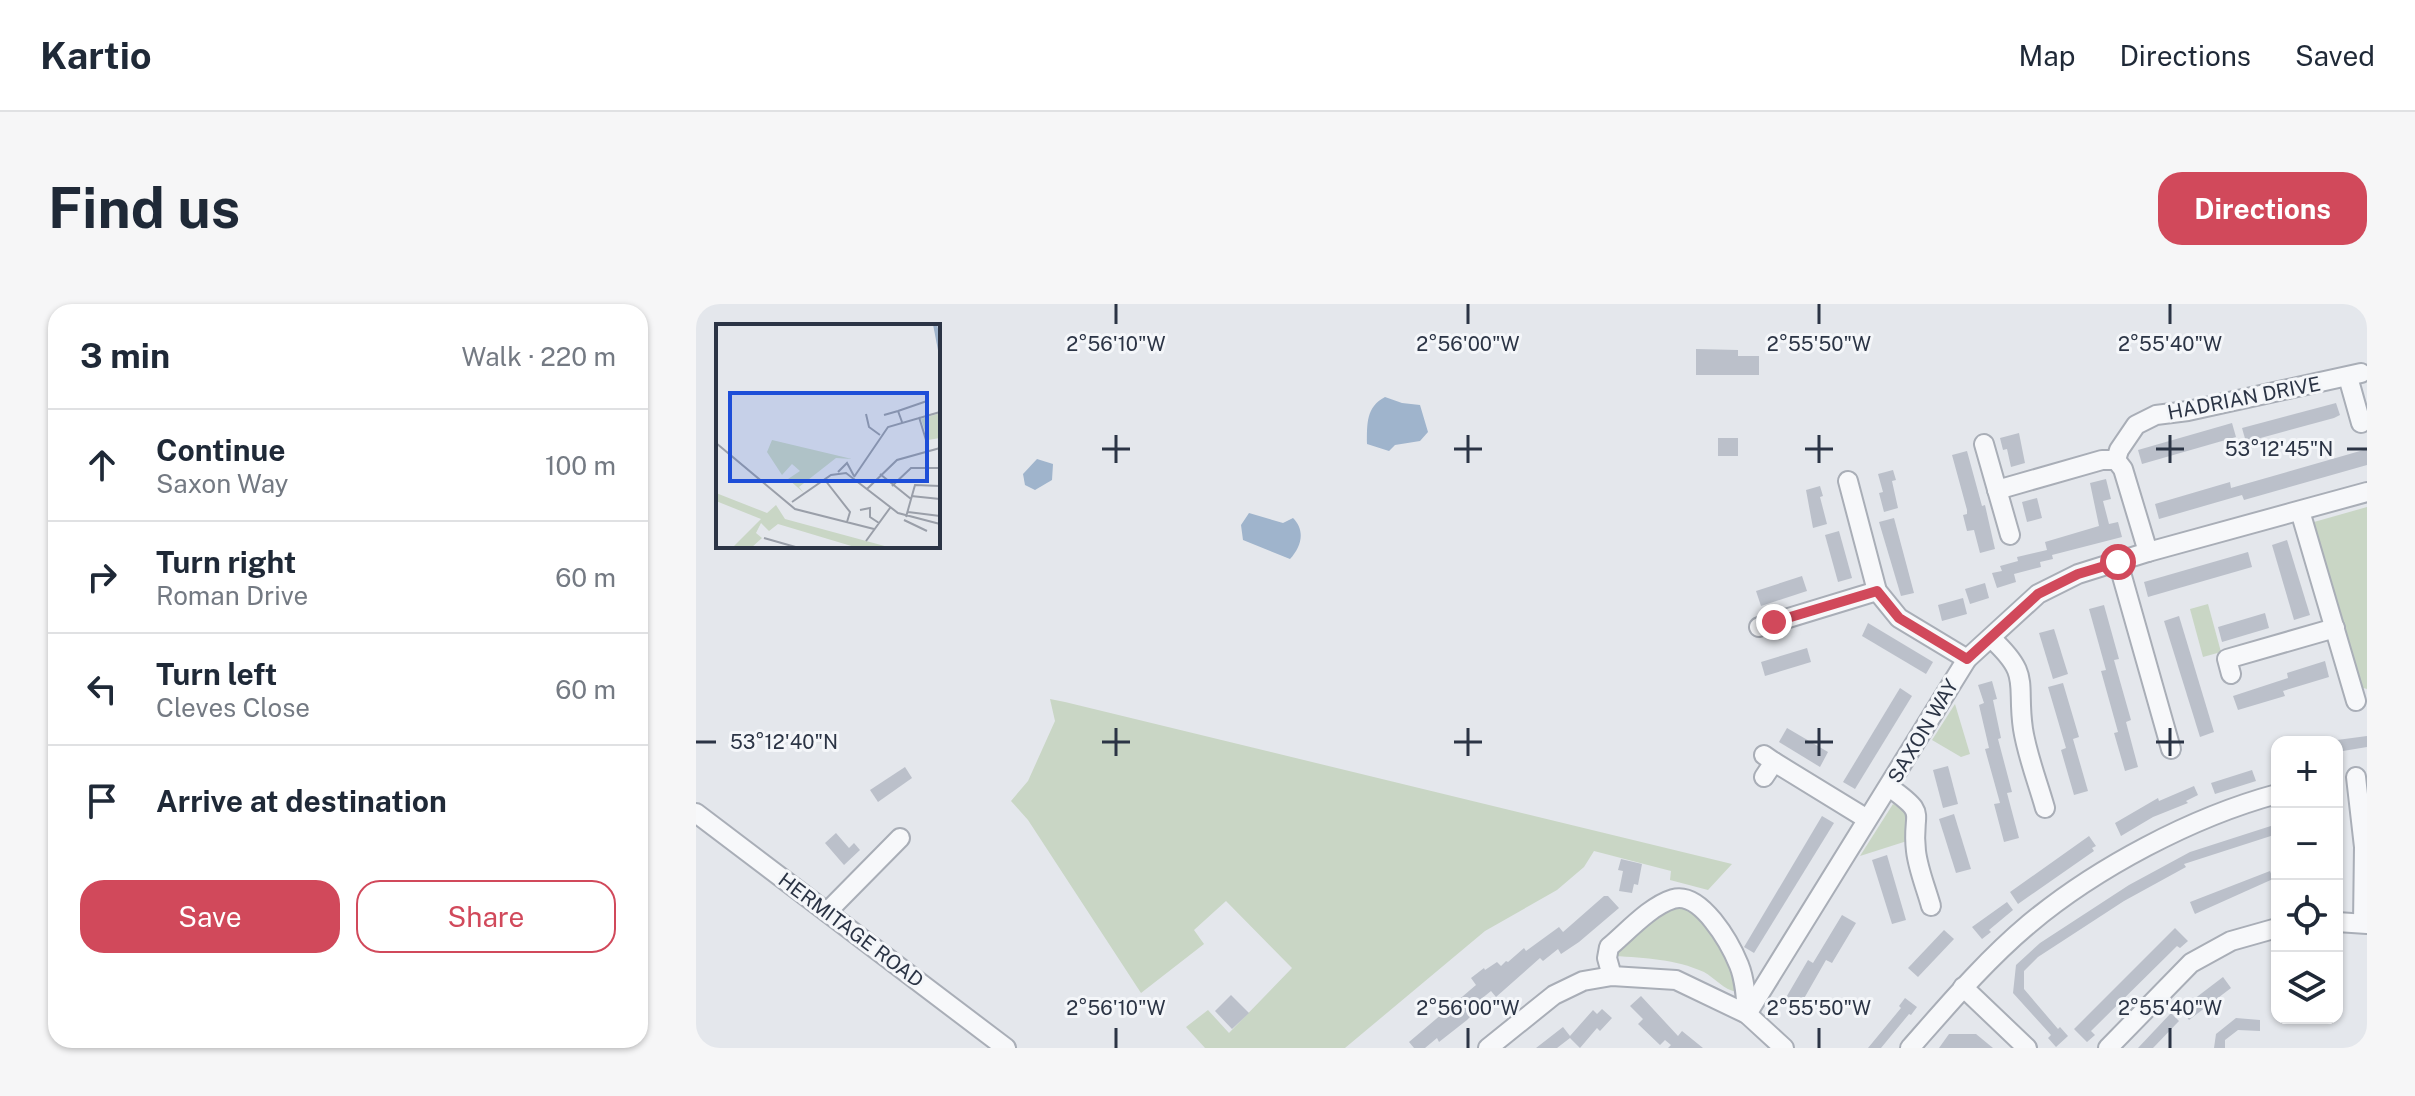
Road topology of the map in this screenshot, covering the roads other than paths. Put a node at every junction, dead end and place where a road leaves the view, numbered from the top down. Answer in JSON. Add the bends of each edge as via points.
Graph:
{"nodes":[{"id":1,"x":2361,"y":423,"type":"dead end"},
{"id":2,"x":1984,"y":444,"type":"dead end"},
{"id":3,"x":2116,"y":460,"type":"junction"},
{"id":4,"x":1849,"y":481,"type":"dead end"},
{"id":5,"x":1997,"y":490,"type":"junction"},
{"id":6,"x":2367,"y":492,"type":"edge"},
{"id":7,"x":2300,"y":511,"type":"junction"},
{"id":8,"x":2010,"y":535,"type":"dead end"},
{"id":9,"x":2148,"y":552,"type":"junction"},
{"id":10,"x":2118,"y":562,"type":"junction"},
{"id":11,"x":1877,"y":591,"type":"junction"},
{"id":12,"x":2335,"y":628,"type":"junction"},
{"id":13,"x":1770,"y":629,"type":"dead end"},
{"id":14,"x":1991,"y":638,"type":"junction"},
{"id":15,"x":1967,"y":659,"type":"junction"},
{"id":16,"x":2231,"y":674,"type":"dead end"},
{"id":17,"x":2356,"y":701,"type":"edge"},
{"id":18,"x":2171,"y":749,"type":"dead end"},
{"id":19,"x":1767,"y":764,"type":"dead end"},
{"id":20,"x":2361,"y":776,"type":"edge"},
{"id":21,"x":1889,"y":787,"type":"junction"},
{"id":22,"x":2271,"y":796,"type":"edge"},
{"id":23,"x":2039,"y":803,"type":"dead end"},
{"id":24,"x":696,"y":813,"type":"edge"},
{"id":25,"x":1867,"y":819,"type":"junction"},
{"id":26,"x":900,"y":838,"type":"dead end"},
{"id":27,"x":1933,"y":897,"type":"dead end"},
{"id":28,"x":827,"y":912,"type":"junction"},
{"id":29,"x":2343,"y":922,"type":"edge"},
{"id":30,"x":2365,"y":924,"type":"edge"},
{"id":31,"x":2271,"y":930,"type":"edge"},
{"id":32,"x":1612,"y":976,"type":"junction"},
{"id":33,"x":1963,"y":987,"type":"junction"},
{"id":34,"x":1747,"y":1014,"type":"junction"},
{"id":35,"x":1499,"y":1045,"type":"edge"},
{"id":36,"x":1006,"y":1048,"type":"edge"},
{"id":37,"x":1784,"y":1048,"type":"edge"},
{"id":38,"x":1910,"y":1048,"type":"edge"},
{"id":39,"x":2027,"y":1048,"type":"edge"},
{"id":40,"x":2108,"y":1048,"type":"edge"}],
"edges":[{"from":1,"to":3,"type":"street","name":"HADRIAN DRIVE","via":[[2354,375],[2156,415],[2136,425]]},
{"from":2,"to":5,"type":"street"},
{"from":3,"to":5,"type":"street"},
{"from":3,"to":9,"type":"street"},
{"from":4,"to":11,"type":"street"},
{"from":5,"to":8,"type":"street"},
{"from":6,"to":7,"type":"street","name":"SAXON WAY"},
{"from":7,"to":9,"type":"street","name":"SAXON WAY"},
{"from":7,"to":12,"type":"street"},
{"from":9,"to":10,"type":"street","name":"SAXON WAY"},
{"from":10,"to":14,"type":"street","name":"SAXON WAY","via":[[2038,594]]},
{"from":10,"to":18,"type":"street"},
{"from":11,"to":13,"type":"street"},
{"from":11,"to":15,"type":"street","via":[[1899,618]]},
{"from":12,"to":16,"type":"street","via":[[2227,659]]},
{"from":12,"to":17,"type":"street"},
{"from":14,"to":15,"type":"street","name":"SAXON WAY"},
{"from":14,"to":23,"type":"street","via":[[2019,672],[2023,730]]},
{"from":15,"to":21,"type":"street","name":"SAXON WAY"},
{"from":19,"to":25,"type":"street"},
{"from":20,"to":30,"type":"street"},
{"from":21,"to":25,"type":"street","name":"SAXON WAY"},
{"from":21,"to":27,"type":"street","via":[[1912,803],[1918,818],[1916,850]]},
{"from":22,"to":33,"type":"street","via":[[2170,834],[2106,869],[2029,924]]},
{"from":24,"to":28,"type":"street","name":"HERMITAGE ROAD"},
{"from":25,"to":34,"type":"street","name":"SAXON WAY"},
{"from":26,"to":28,"type":"street"},
{"from":28,"to":36,"type":"street","name":"HERMITAGE ROAD"},
{"from":29,"to":30,"type":"street"},
{"from":31,"to":40,"type":"street","via":[[2231,941],[2191,963]]},
{"from":32,"to":34,"type":"street","via":[[1676,980]]},
{"from":32,"to":34,"type":"street","via":[[1609,947],[1660,905],[1689,899],[1707,911],[1739,964]]},
{"from":32,"to":35,"type":"street","via":[[1583,981],[1554,995]]},
{"from":33,"to":38,"type":"street"},
{"from":33,"to":39,"type":"street"},
{"from":34,"to":37,"type":"street"}]}
